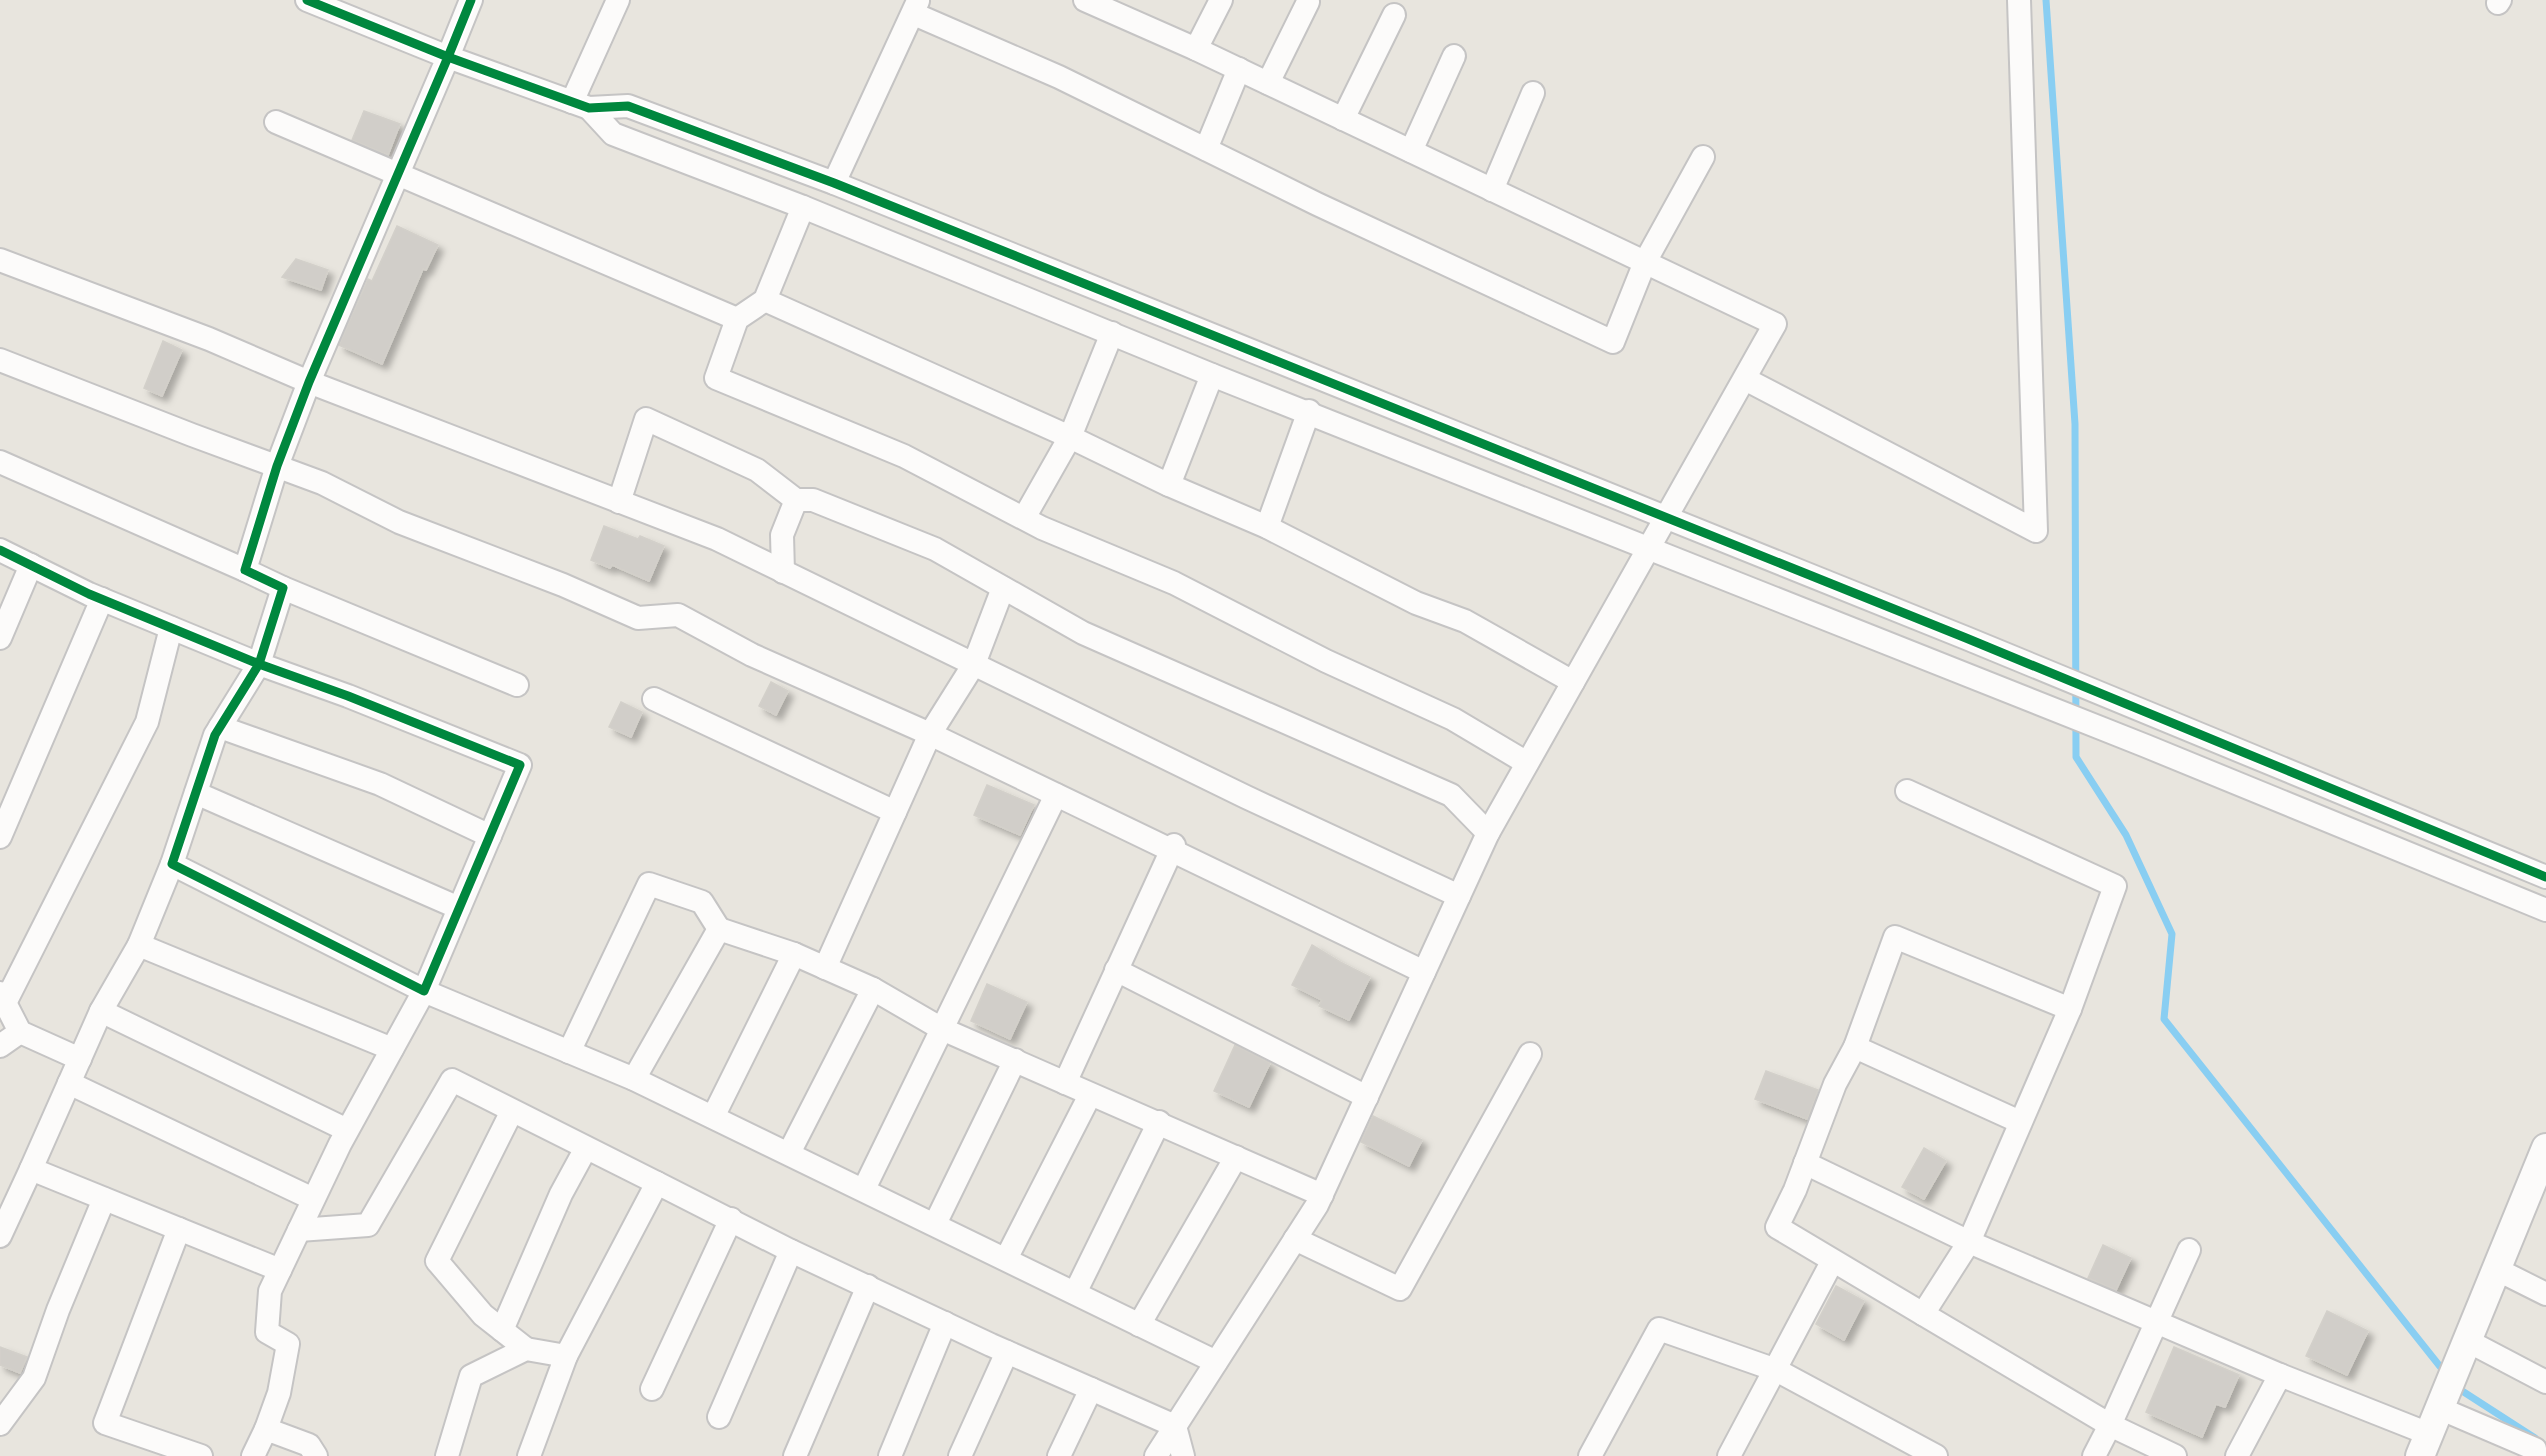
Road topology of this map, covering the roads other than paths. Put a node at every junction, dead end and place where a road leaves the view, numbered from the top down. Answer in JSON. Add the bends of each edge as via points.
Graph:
{"nodes":[{"id":1,"x":471,"y":0,"type":"edge"},
{"id":2,"x":618,"y":0,"type":"edge"},
{"id":3,"x":1085,"y":0,"type":"edge"},
{"id":4,"x":1221,"y":0,"type":"edge"},
{"id":5,"x":2019,"y":0,"type":"edge"},
{"id":6,"x":318,"y":2,"type":"edge"},
{"id":7,"x":1308,"y":2,"type":"dead end"},
{"id":8,"x":916,"y":7,"type":"edge"},
{"id":9,"x":1394,"y":15,"type":"dead end"},
{"id":10,"x":1196,"y":49,"type":"junction"},
{"id":11,"x":1454,"y":56,"type":"dead end"},
{"id":12,"x":448,"y":57,"type":"junction"},
{"id":13,"x":1239,"y":69,"type":"junction"},
{"id":14,"x":1268,"y":83,"type":"junction"},
{"id":15,"x":1533,"y":93,"type":"dead end"},
{"id":16,"x":580,"y":105,"type":"junction"},
{"id":17,"x":1343,"y":119,"type":"junction"},
{"id":18,"x":276,"y":122,"type":"dead end"},
{"id":19,"x":1206,"y":149,"type":"junction"},
{"id":20,"x":1411,"y":151,"type":"junction"},
{"id":21,"x":1703,"y":157,"type":"dead end"},
{"id":22,"x":398,"y":175,"type":"junction"},
{"id":23,"x":834,"y":183,"type":"junction"},
{"id":24,"x":1492,"y":190,"type":"junction"},
{"id":25,"x":803,"y":207,"type":"junction"},
{"id":26,"x":0,"y":260,"type":"edge"},
{"id":27,"x":1645,"y":262,"type":"junction"},
{"id":28,"x":765,"y":300,"type":"junction"},
{"id":29,"x":737,"y":320,"type":"junction"},
{"id":30,"x":1112,"y":333,"type":"junction"},
{"id":31,"x":0,"y":360,"type":"edge"},
{"id":32,"x":1212,"y":375,"type":"junction"},
{"id":33,"x":1745,"y":379,"type":"junction"},
{"id":34,"x":309,"y":382,"type":"junction"},
{"id":35,"x":1309,"y":411,"type":"junction"},
{"id":36,"x":1070,"y":437,"type":"junction"},
{"id":37,"x":0,"y":462,"type":"edge"},
{"id":38,"x":277,"y":466,"type":"junction"},
{"id":39,"x":1168,"y":485,"type":"junction"},
{"id":40,"x":796,"y":500,"type":"junction"},
{"id":41,"x":619,"y":501,"type":"junction"},
{"id":42,"x":1667,"y":517,"type":"junction"},
{"id":43,"x":1024,"y":518,"type":"junction"},
{"id":44,"x":1267,"y":527,"type":"junction"},
{"id":45,"x":1649,"y":549,"type":"junction"},
{"id":46,"x":0,"y":550,"type":"edge"},
{"id":47,"x":31,"y":565,"type":"junction"},
{"id":48,"x":245,"y":570,"type":"junction"},
{"id":49,"x":783,"y":572,"type":"junction"},
{"id":50,"x":283,"y":588,"type":"junction"},
{"id":51,"x":1004,"y":588,"type":"junction"},
{"id":52,"x":102,"y":599,"type":"junction"},
{"id":53,"x":171,"y":628,"type":"junction"},
{"id":54,"x":0,"y":638,"type":"edge"},
{"id":55,"x":259,"y":664,"type":"junction"},
{"id":56,"x":974,"y":664,"type":"junction"},
{"id":57,"x":1573,"y":682,"type":"junction"},
{"id":58,"x":517,"y":685,"type":"dead end"},
{"id":59,"x":654,"y":699,"type":"dead end"},
{"id":60,"x":220,"y":727,"type":"junction"},
{"id":61,"x":930,"y":734,"type":"junction"},
{"id":62,"x":1527,"y":763,"type":"junction"},
{"id":63,"x":1907,"y":791,"type":"dead end"},
{"id":64,"x":196,"y":793,"type":"junction"},
{"id":65,"x":1056,"y":795,"type":"junction"},
{"id":66,"x":895,"y":812,"type":"junction"},
{"id":67,"x":1488,"y":833,"type":"junction"},
{"id":68,"x":490,"y":836,"type":"junction"},
{"id":69,"x":0,"y":837,"type":"edge"},
{"id":70,"x":1173,"y":848,"type":"junction"},
{"id":71,"x":171,"y":864,"type":"junction"},
{"id":72,"x":2546,"y":877,"type":"edge"},
{"id":73,"x":1459,"y":896,"type":"junction"},
{"id":74,"x":459,"y":908,"type":"junction"},
{"id":75,"x":2546,"y":910,"type":"edge"},
{"id":76,"x":719,"y":929,"type":"junction"},
{"id":77,"x":139,"y":945,"type":"junction"},
{"id":78,"x":794,"y":954,"type":"junction"},
{"id":79,"x":825,"y":968,"type":"junction"},
{"id":80,"x":1116,"y":970,"type":"junction"},
{"id":81,"x":1424,"y":972,"type":"junction"},
{"id":82,"x":873,"y":989,"type":"junction"},
{"id":83,"x":424,"y":991,"type":"junction"},
{"id":84,"x":3,"y":998,"type":"edge"},
{"id":85,"x":2070,"y":1010,"type":"junction"},
{"id":86,"x":101,"y":1011,"type":"junction"},
{"id":87,"x":942,"y":1029,"type":"junction"},
{"id":88,"x":20,"y":1032,"type":"junction"},
{"id":89,"x":0,"y":1046,"type":"edge"},
{"id":90,"x":1855,"y":1047,"type":"junction"},
{"id":91,"x":392,"y":1049,"type":"junction"},
{"id":92,"x":569,"y":1052,"type":"junction"},
{"id":93,"x":1530,"y":1054,"type":"dead end"},
{"id":94,"x":80,"y":1059,"type":"junction"},
{"id":95,"x":1015,"y":1060,"type":"junction"},
{"id":96,"x":634,"y":1079,"type":"junction"},
{"id":97,"x":69,"y":1083,"type":"junction"},
{"id":98,"x":1065,"y":1083,"type":"junction"},
{"id":99,"x":1090,"y":1095,"type":"junction"},
{"id":100,"x":1367,"y":1097,"type":"junction"},
{"id":101,"x":512,"y":1111,"type":"junction"},
{"id":102,"x":713,"y":1117,"type":"junction"},
{"id":103,"x":1159,"y":1122,"type":"junction"},
{"id":104,"x":2020,"y":1122,"type":"junction"},
{"id":105,"x":347,"y":1130,"type":"junction"},
{"id":106,"x":586,"y":1148,"type":"junction"},
{"id":107,"x":2546,"y":1149,"type":"edge"},
{"id":108,"x":789,"y":1153,"type":"junction"},
{"id":109,"x":1236,"y":1157,"type":"junction"},
{"id":110,"x":1805,"y":1163,"type":"junction"},
{"id":111,"x":31,"y":1169,"type":"junction"},
{"id":112,"x":657,"y":1183,"type":"junction"},
{"id":113,"x":2539,"y":1188,"type":"edge"},
{"id":114,"x":864,"y":1189,"type":"junction"},
{"id":115,"x":1322,"y":1195,"type":"junction"},
{"id":116,"x":104,"y":1199,"type":"junction"},
{"id":117,"x":313,"y":1199,"type":"junction"},
{"id":118,"x":731,"y":1219,"type":"junction"},
{"id":119,"x":935,"y":1224,"type":"junction"},
{"id":120,"x":179,"y":1229,"type":"junction"},
{"id":121,"x":299,"y":1230,"type":"junction"},
{"id":122,"x":0,"y":1236,"type":"edge"},
{"id":123,"x":1295,"y":1239,"type":"junction"},
{"id":124,"x":1969,"y":1242,"type":"junction"},
{"id":125,"x":2189,"y":1250,"type":"dead end"},
{"id":126,"x":791,"y":1251,"type":"junction"},
{"id":127,"x":1006,"y":1260,"type":"junction"},
{"id":128,"x":1832,"y":1262,"type":"junction"},
{"id":129,"x":2496,"y":1269,"type":"junction"},
{"id":130,"x":280,"y":1270,"type":"junction"},
{"id":131,"x":868,"y":1286,"type":"junction"},
{"id":132,"x":1074,"y":1293,"type":"junction"},
{"id":133,"x":2546,"y":1294,"type":"edge"},
{"id":134,"x":1923,"y":1314,"type":"junction"},
{"id":135,"x":945,"y":1323,"type":"junction"},
{"id":136,"x":2156,"y":1323,"type":"junction"},
{"id":137,"x":1139,"y":1325,"type":"junction"},
{"id":138,"x":502,"y":1330,"type":"junction"},
{"id":139,"x":2466,"y":1340,"type":"junction"},
{"id":140,"x":526,"y":1348,"type":"junction"},
{"id":141,"x":1007,"y":1352,"type":"junction"},
{"id":142,"x":566,"y":1356,"type":"junction"},
{"id":143,"x":1216,"y":1362,"type":"junction"},
{"id":144,"x":1776,"y":1370,"type":"junction"},
{"id":145,"x":2280,"y":1375,"type":"junction"},
{"id":146,"x":2546,"y":1382,"type":"edge"},
{"id":147,"x":652,"y":1389,"type":"dead end"},
{"id":148,"x":1091,"y":1389,"type":"junction"},
{"id":149,"x":2445,"y":1392,"type":"junction"},
{"id":150,"x":9,"y":1403,"type":"edge"},
{"id":151,"x":719,"y":1417,"type":"dead end"},
{"id":152,"x":0,"y":1424,"type":"edge"},
{"id":153,"x":2110,"y":1425,"type":"junction"},
{"id":154,"x":1176,"y":1426,"type":"junction"},
{"id":155,"x":266,"y":1429,"type":"junction"},
{"id":156,"x":2425,"y":1445,"type":"edge"},
{"id":157,"x":201,"y":1456,"type":"edge"},
{"id":158,"x":252,"y":1456,"type":"edge"},
{"id":159,"x":316,"y":1456,"type":"edge"},
{"id":160,"x":447,"y":1456,"type":"edge"},
{"id":161,"x":529,"y":1456,"type":"edge"},
{"id":162,"x":795,"y":1456,"type":"edge"},
{"id":163,"x":890,"y":1456,"type":"edge"},
{"id":164,"x":960,"y":1456,"type":"edge"},
{"id":165,"x":1059,"y":1456,"type":"edge"},
{"id":166,"x":1156,"y":1456,"type":"edge"},
{"id":167,"x":1184,"y":1456,"type":"edge"},
{"id":168,"x":1590,"y":1456,"type":"edge"},
{"id":169,"x":1729,"y":1456,"type":"edge"},
{"id":170,"x":1936,"y":1456,"type":"edge"},
{"id":171,"x":2094,"y":1456,"type":"edge"},
{"id":172,"x":2175,"y":1456,"type":"edge"},
{"id":173,"x":2238,"y":1456,"type":"edge"},
{"id":174,"x":2536,"y":1456,"type":"edge"}],
"edges":[{"from":1,"to":12,"type":"street"},
{"from":2,"to":16,"type":"street"},
{"from":3,"to":10,"type":"street"},
{"from":4,"to":10,"type":"street"},
{"from":5,"to":33,"type":"street","via":[[2036,531]]},
{"from":6,"to":12,"type":"street"},
{"from":7,"to":14,"type":"street"},
{"from":8,"to":19,"type":"street"},
{"from":8,"to":23,"type":"street"},
{"from":9,"to":17,"type":"street"},
{"from":10,"to":13,"type":"street"},
{"from":11,"to":20,"type":"street"},
{"from":12,"to":16,"type":"street"},
{"from":12,"to":22,"type":"street"},
{"from":13,"to":14,"type":"street"},
{"from":13,"to":19,"type":"street"},
{"from":14,"to":17,"type":"street"},
{"from":15,"to":24,"type":"street"},
{"from":16,"to":23,"type":"street","via":[[628,106]]},
{"from":16,"to":25,"type":"street","via":[[613,134]]},
{"from":17,"to":20,"type":"street"},
{"from":18,"to":22,"type":"street"},
{"from":19,"to":27,"type":"street","via":[[1613,342]]},
{"from":20,"to":24,"type":"street"},
{"from":21,"to":27,"type":"street"},
{"from":22,"to":29,"type":"street"},
{"from":22,"to":34,"type":"street"},
{"from":23,"to":42,"type":"street"},
{"from":24,"to":27,"type":"street"},
{"from":25,"to":28,"type":"street"},
{"from":25,"to":30,"type":"street"},
{"from":26,"to":34,"type":"street","via":[[209,339]]},
{"from":27,"to":33,"type":"street","via":[[1775,324]]},
{"from":28,"to":29,"type":"street"},
{"from":28,"to":36,"type":"street"},
{"from":29,"to":43,"type":"street","via":[[716,378],[904,456]]},
{"from":30,"to":32,"type":"street"},
{"from":30,"to":36,"type":"street"},
{"from":31,"to":38,"type":"street"},
{"from":32,"to":35,"type":"street"},
{"from":32,"to":39,"type":"street"},
{"from":33,"to":42,"type":"street"},
{"from":34,"to":38,"type":"street"},
{"from":34,"to":41,"type":"street"},
{"from":35,"to":44,"type":"street"},
{"from":35,"to":45,"type":"street"},
{"from":36,"to":39,"type":"street"},
{"from":36,"to":43,"type":"street"},
{"from":37,"to":48,"type":"street"},
{"from":38,"to":48,"type":"street"},
{"from":38,"to":61,"type":"street","via":[[322,483],[399,522],[638,618],[678,615],[752,655]]},
{"from":39,"to":44,"type":"street"},
{"from":40,"to":41,"type":"street","via":[[757,470],[646,419]]},
{"from":40,"to":49,"type":"street","via":[[782,535]]},
{"from":40,"to":51,"type":"street","via":[[813,500],[935,549]]},
{"from":41,"to":49,"type":"street","via":[[717,540]]},
{"from":42,"to":45,"type":"street"},
{"from":42,"to":72,"type":"street"},
{"from":43,"to":62,"type":"street","via":[[1174,583],[1326,661],[1453,719]]},
{"from":44,"to":57,"type":"street","via":[[1416,603],[1466,621]]},
{"from":45,"to":57,"type":"street"},
{"from":45,"to":75,"type":"street"},
{"from":46,"to":47,"type":"street"},
{"from":47,"to":52,"type":"street"},
{"from":47,"to":54,"type":"street"},
{"from":48,"to":50,"type":"street"},
{"from":49,"to":56,"type":"street"},
{"from":50,"to":55,"type":"street"},
{"from":50,"to":58,"type":"street"},
{"from":51,"to":56,"type":"street"},
{"from":51,"to":67,"type":"street","via":[[1083,633],[1451,795]]},
{"from":52,"to":53,"type":"street"},
{"from":52,"to":69,"type":"street"},
{"from":53,"to":55,"type":"street"},
{"from":53,"to":84,"type":"street","via":[[147,722]]},
{"from":55,"to":60,"type":"street"},
{"from":55,"to":68,"type":"street","via":[[520,765]]},
{"from":56,"to":61,"type":"street"},
{"from":56,"to":73,"type":"street"},
{"from":57,"to":62,"type":"street"},
{"from":59,"to":66,"type":"street"},
{"from":60,"to":64,"type":"street"},
{"from":60,"to":68,"type":"street","via":[[380,784]]},
{"from":61,"to":65,"type":"street"},
{"from":61,"to":66,"type":"street"},
{"from":62,"to":67,"type":"street"},
{"from":63,"to":85,"type":"street","via":[[2115,886]]},
{"from":64,"to":71,"type":"street"},
{"from":64,"to":74,"type":"street"},
{"from":65,"to":70,"type":"street"},
{"from":65,"to":87,"type":"street"},
{"from":66,"to":79,"type":"street"},
{"from":67,"to":73,"type":"street"},
{"from":68,"to":74,"type":"street"},
{"from":70,"to":80,"type":"street"},
{"from":70,"to":81,"type":"street"},
{"from":71,"to":77,"type":"street"},
{"from":71,"to":83,"type":"street"},
{"from":73,"to":81,"type":"street"},
{"from":74,"to":83,"type":"street"},
{"from":76,"to":78,"type":"street"},
{"from":76,"to":92,"type":"street","via":[[702,902],[649,884]]},
{"from":76,"to":96,"type":"street"},
{"from":77,"to":86,"type":"street"},
{"from":77,"to":91,"type":"street"},
{"from":78,"to":79,"type":"street"},
{"from":78,"to":102,"type":"street"},
{"from":79,"to":82,"type":"street"},
{"from":80,"to":98,"type":"street"},
{"from":80,"to":100,"type":"street"},
{"from":81,"to":100,"type":"street"},
{"from":82,"to":87,"type":"street"},
{"from":82,"to":108,"type":"street"},
{"from":83,"to":91,"type":"street"},
{"from":83,"to":92,"type":"street"},
{"from":84,"to":88,"type":"street"},
{"from":85,"to":90,"type":"street","via":[[1895,937]]},
{"from":85,"to":104,"type":"street"},
{"from":86,"to":94,"type":"street"},
{"from":86,"to":105,"type":"street"},
{"from":87,"to":95,"type":"street"},
{"from":87,"to":114,"type":"street"},
{"from":88,"to":89,"type":"street"},
{"from":88,"to":94,"type":"street"},
{"from":90,"to":104,"type":"street"},
{"from":90,"to":110,"type":"street","via":[[1835,1084]]},
{"from":91,"to":105,"type":"street"},
{"from":92,"to":96,"type":"street"},
{"from":93,"to":123,"type":"street","via":[[1400,1289]]},
{"from":94,"to":97,"type":"street"},
{"from":95,"to":98,"type":"street"},
{"from":95,"to":119,"type":"street"},
{"from":96,"to":102,"type":"street"},
{"from":97,"to":111,"type":"street"},
{"from":97,"to":117,"type":"street"},
{"from":98,"to":99,"type":"street"},
{"from":99,"to":103,"type":"street"},
{"from":99,"to":127,"type":"street"},
{"from":100,"to":115,"type":"street"},
{"from":101,"to":106,"type":"street"},
{"from":101,"to":121,"type":"street","via":[[452,1080],[368,1225]]},
{"from":101,"to":138,"type":"street","via":[[437,1261],[483,1315]]},
{"from":102,"to":108,"type":"street"},
{"from":103,"to":109,"type":"street"},
{"from":103,"to":132,"type":"street"},
{"from":104,"to":124,"type":"street"},
{"from":105,"to":117,"type":"street"},
{"from":106,"to":112,"type":"street"},
{"from":106,"to":138,"type":"street","via":[[561,1194]]},
{"from":107,"to":113,"type":"street"},
{"from":108,"to":114,"type":"street"},
{"from":109,"to":115,"type":"street"},
{"from":109,"to":137,"type":"street"},
{"from":110,"to":124,"type":"street"},
{"from":110,"to":128,"type":"street","via":[[1777,1227]]},
{"from":111,"to":116,"type":"street"},
{"from":111,"to":122,"type":"street"},
{"from":112,"to":118,"type":"street"},
{"from":112,"to":142,"type":"street"},
{"from":113,"to":129,"type":"street"},
{"from":114,"to":119,"type":"street"},
{"from":115,"to":123,"type":"street"},
{"from":116,"to":120,"type":"street"},
{"from":116,"to":150,"type":"street","via":[[34,1378]]},
{"from":117,"to":121,"type":"street"},
{"from":118,"to":126,"type":"street"},
{"from":118,"to":147,"type":"street"},
{"from":119,"to":127,"type":"street"},
{"from":120,"to":130,"type":"street"},
{"from":120,"to":157,"type":"street","via":[[105,1423]]},
{"from":121,"to":130,"type":"street"},
{"from":123,"to":143,"type":"street"},
{"from":124,"to":134,"type":"street"},
{"from":124,"to":136,"type":"street"},
{"from":125,"to":136,"type":"street"},
{"from":126,"to":131,"type":"street"},
{"from":126,"to":151,"type":"street"},
{"from":127,"to":132,"type":"street"},
{"from":128,"to":134,"type":"street"},
{"from":128,"to":144,"type":"street"},
{"from":129,"to":133,"type":"street"},
{"from":129,"to":139,"type":"street"},
{"from":130,"to":155,"type":"street","via":[[270,1291],[267,1332],[288,1344],[279,1393]]},
{"from":131,"to":135,"type":"street"},
{"from":131,"to":162,"type":"street"},
{"from":132,"to":137,"type":"street"},
{"from":134,"to":153,"type":"street"},
{"from":135,"to":141,"type":"street"},
{"from":135,"to":163,"type":"street"},
{"from":136,"to":145,"type":"street"},
{"from":136,"to":153,"type":"street"},
{"from":137,"to":143,"type":"street"},
{"from":138,"to":140,"type":"street"},
{"from":139,"to":146,"type":"street"},
{"from":139,"to":149,"type":"street"},
{"from":140,"to":142,"type":"street"},
{"from":140,"to":160,"type":"street","via":[[471,1376]]},
{"from":141,"to":148,"type":"street"},
{"from":141,"to":164,"type":"street"},
{"from":142,"to":161,"type":"street"},
{"from":143,"to":154,"type":"street"},
{"from":144,"to":168,"type":"street","via":[[1659,1329]]},
{"from":144,"to":169,"type":"street"},
{"from":144,"to":170,"type":"street"},
{"from":145,"to":156,"type":"street"},
{"from":145,"to":173,"type":"street"},
{"from":148,"to":154,"type":"street"},
{"from":148,"to":165,"type":"street"},
{"from":149,"to":156,"type":"street"},
{"from":149,"to":174,"type":"street","via":[[2535,1449]]},
{"from":150,"to":152,"type":"street"},
{"from":153,"to":171,"type":"street"},
{"from":153,"to":172,"type":"street"},
{"from":154,"to":166,"type":"street"},
{"from":154,"to":167,"type":"street"},
{"from":155,"to":158,"type":"street"},
{"from":155,"to":159,"type":"street","via":[[309,1445]]}]}
